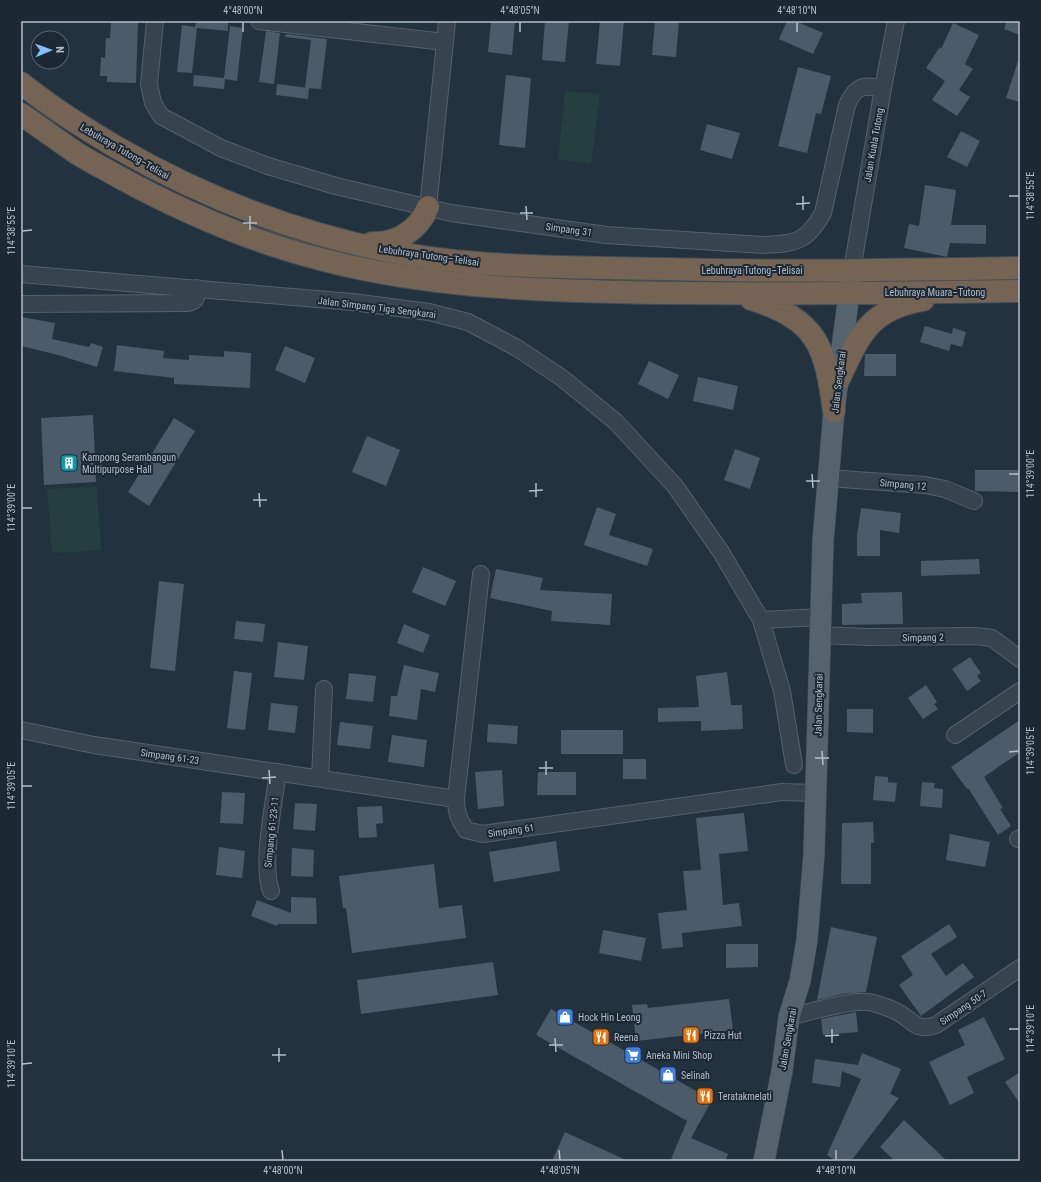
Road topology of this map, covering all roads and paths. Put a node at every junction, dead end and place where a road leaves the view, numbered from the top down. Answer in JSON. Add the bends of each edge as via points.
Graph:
{"nodes":[{"id":1,"x":155,"y":21,"type":"edge"},
{"id":2,"x":258,"y":21,"type":"edge"},
{"id":3,"x":447,"y":21,"type":"edge"},
{"id":4,"x":896,"y":21,"type":"edge"},
{"id":5,"x":445,"y":42,"type":"junction"},
{"id":6,"x":21,"y":83,"type":"edge"},
{"id":7,"x":883,"y":88,"type":"junction"},
{"id":8,"x":21,"y":114,"type":"edge"},
{"id":9,"x":428,"y":207,"type":"junction"},
{"id":10,"x":327,"y":237,"type":"junction"},
{"id":11,"x":1020,"y":268,"type":"edge"},
{"id":12,"x":852,"y":270,"type":"junction"},
{"id":13,"x":21,"y":274,"type":"edge"},
{"id":14,"x":197,"y":288,"type":"junction"},
{"id":15,"x":1020,"y":291,"type":"edge"},
{"id":16,"x":972,"y":292,"type":"junction"},
{"id":17,"x":849,"y":293,"type":"junction"},
{"id":18,"x":735,"y":294,"type":"junction"},
{"id":19,"x":21,"y":304,"type":"edge"},
{"id":20,"x":839,"y":379,"type":"junction"},
{"id":21,"x":834,"y":411,"type":"junction"},
{"id":22,"x":828,"y":478,"type":"junction"},
{"id":23,"x":974,"y":501,"type":"dead end"},
{"id":24,"x":481,"y":574,"type":"dead end"},
{"id":25,"x":761,"y":620,"type":"junction"},
{"id":26,"x":820,"y":626,"type":"junction"},
{"id":27,"x":1020,"y":659,"type":"edge"},
{"id":28,"x":324,"y":689,"type":"dead end"},
{"id":29,"x":1020,"y":691,"type":"edge"},
{"id":30,"x":21,"y":730,"type":"edge"},
{"id":31,"x":955,"y":735,"type":"dead end"},
{"id":32,"x":794,"y":765,"type":"dead end"},
{"id":33,"x":278,"y":772,"type":"junction"},
{"id":34,"x":320,"y":778,"type":"junction"},
{"id":35,"x":815,"y":793,"type":"junction"},
{"id":36,"x":456,"y":799,"type":"junction"},
{"id":37,"x":271,"y":891,"type":"dead end"},
{"id":38,"x":1020,"y":968,"type":"edge"},
{"id":39,"x":789,"y":1017,"type":"junction"},
{"id":40,"x":764,"y":1161,"type":"edge"}],
"edges":[{"from":1,"to":9,"type":"street","name":"Simpang 31","via":[[149,84],[153,103],[161,116],[221,148],[268,166],[336,186]]},
{"from":2,"to":5,"type":"street"},
{"from":3,"to":5,"type":"street"},
{"from":4,"to":7,"type":"street","name":"Jalan Kuala Tutong"},
{"from":5,"to":9,"type":"street"},
{"from":6,"to":10,"type":"highway","name":"Lebuhraya Tutong–Telisai","via":[[88,131],[158,171],[222,201]]},
{"from":7,"to":9,"type":"street","name":"Simpang 31","via":[[866,86],[858,88],[852,95],[847,105],[824,213],[804,238],[785,243],[763,245],[606,235]]},
{"from":7,"to":12,"type":"street","name":"Jalan Kuala Tutong"},
{"from":8,"to":18,"type":"highway","via":[[74,151],[148,193],[207,221],[267,244],[323,260],[387,275],[478,286],[529,290]]},
{"from":9,"to":10,"type":"highway","via":[[412,230],[391,242],[372,243]]},
{"from":10,"to":12,"type":"highway","name":"Lebuhraya Tutong–Telisai","via":[[390,251],[459,261],[735,271]]},
{"from":11,"to":12,"type":"highway"},
{"from":12,"to":17,"type":"main road","name":"Jalan Sengkarai"},
{"from":13,"to":14,"type":"street","name":"Jalan Simpang Tiga Sengkarai"},
{"from":14,"to":19,"type":"street","via":[[197,298],[194,302],[188,303]]},
{"from":14,"to":25,"type":"street","name":"Jalan Simpang Tiga Sengkarai","via":[[352,302],[429,312],[468,322],[517,348],[562,378],[616,422],[675,486],[721,552]]},
{"from":15,"to":16,"type":"highway","name":"Lebuhraya Muara–Tutong"},
{"from":16,"to":17,"type":"highway","name":"Lebuhraya Muara–Tutong"},
{"from":16,"to":20,"type":"highway","via":[[910,302],[880,316],[869,325],[857,341]]},
{"from":17,"to":18,"type":"highway"},
{"from":17,"to":20,"type":"main road","name":"Jalan Sengkarai"},
{"from":18,"to":21,"type":"highway","via":[[787,312],[815,338],[824,355]]},
{"from":20,"to":21,"type":"main road","name":"Jalan Sengkarai"},
{"from":21,"to":22,"type":"main road","name":"Jalan Sengkarai"},
{"from":22,"to":23,"type":"street","name":"Simpang 12","via":[[925,485],[945,489]]},
{"from":22,"to":26,"type":"main road","name":"Jalan Sengkarai"},
{"from":24,"to":36,"type":"street","name":"Simpang 61"},
{"from":25,"to":26,"type":"street"},
{"from":25,"to":32,"type":"street","name":"Jalan Simpang Tiga Sengkarai","via":[[782,691]]},
{"from":26,"to":27,"type":"street","name":"Simpang 2","via":[[869,637],[992,638]]},
{"from":26,"to":35,"type":"main road","name":"Jalan Sengkarai"},
{"from":28,"to":34,"type":"street"},
{"from":29,"to":31,"type":"street"},
{"from":30,"to":33,"type":"street","name":"Simpang 61-23","via":[[94,745]]},
{"from":33,"to":34,"type":"street","name":"Simpang 61-23"},
{"from":33,"to":37,"type":"street","name":"Simpang 61-23-11","via":[[268,856],[268,882]]},
{"from":34,"to":36,"type":"street","name":"Simpang 61-23"},
{"from":35,"to":36,"type":"street","name":"Simpang 61","via":[[782,792],[483,834],[466,830],[456,811]]},
{"from":35,"to":39,"type":"main road","name":"Jalan Sengkarai","via":[[814,854],[807,940],[800,981]]},
{"from":38,"to":39,"type":"street","name":"Simpang 50-7","via":[[936,1025],[926,1029],[916,1026],[893,1010],[871,1002],[854,1002]]},
{"from":39,"to":40,"type":"main road","name":"Jalan Sengkarai","via":[[782,1071]]}]}
